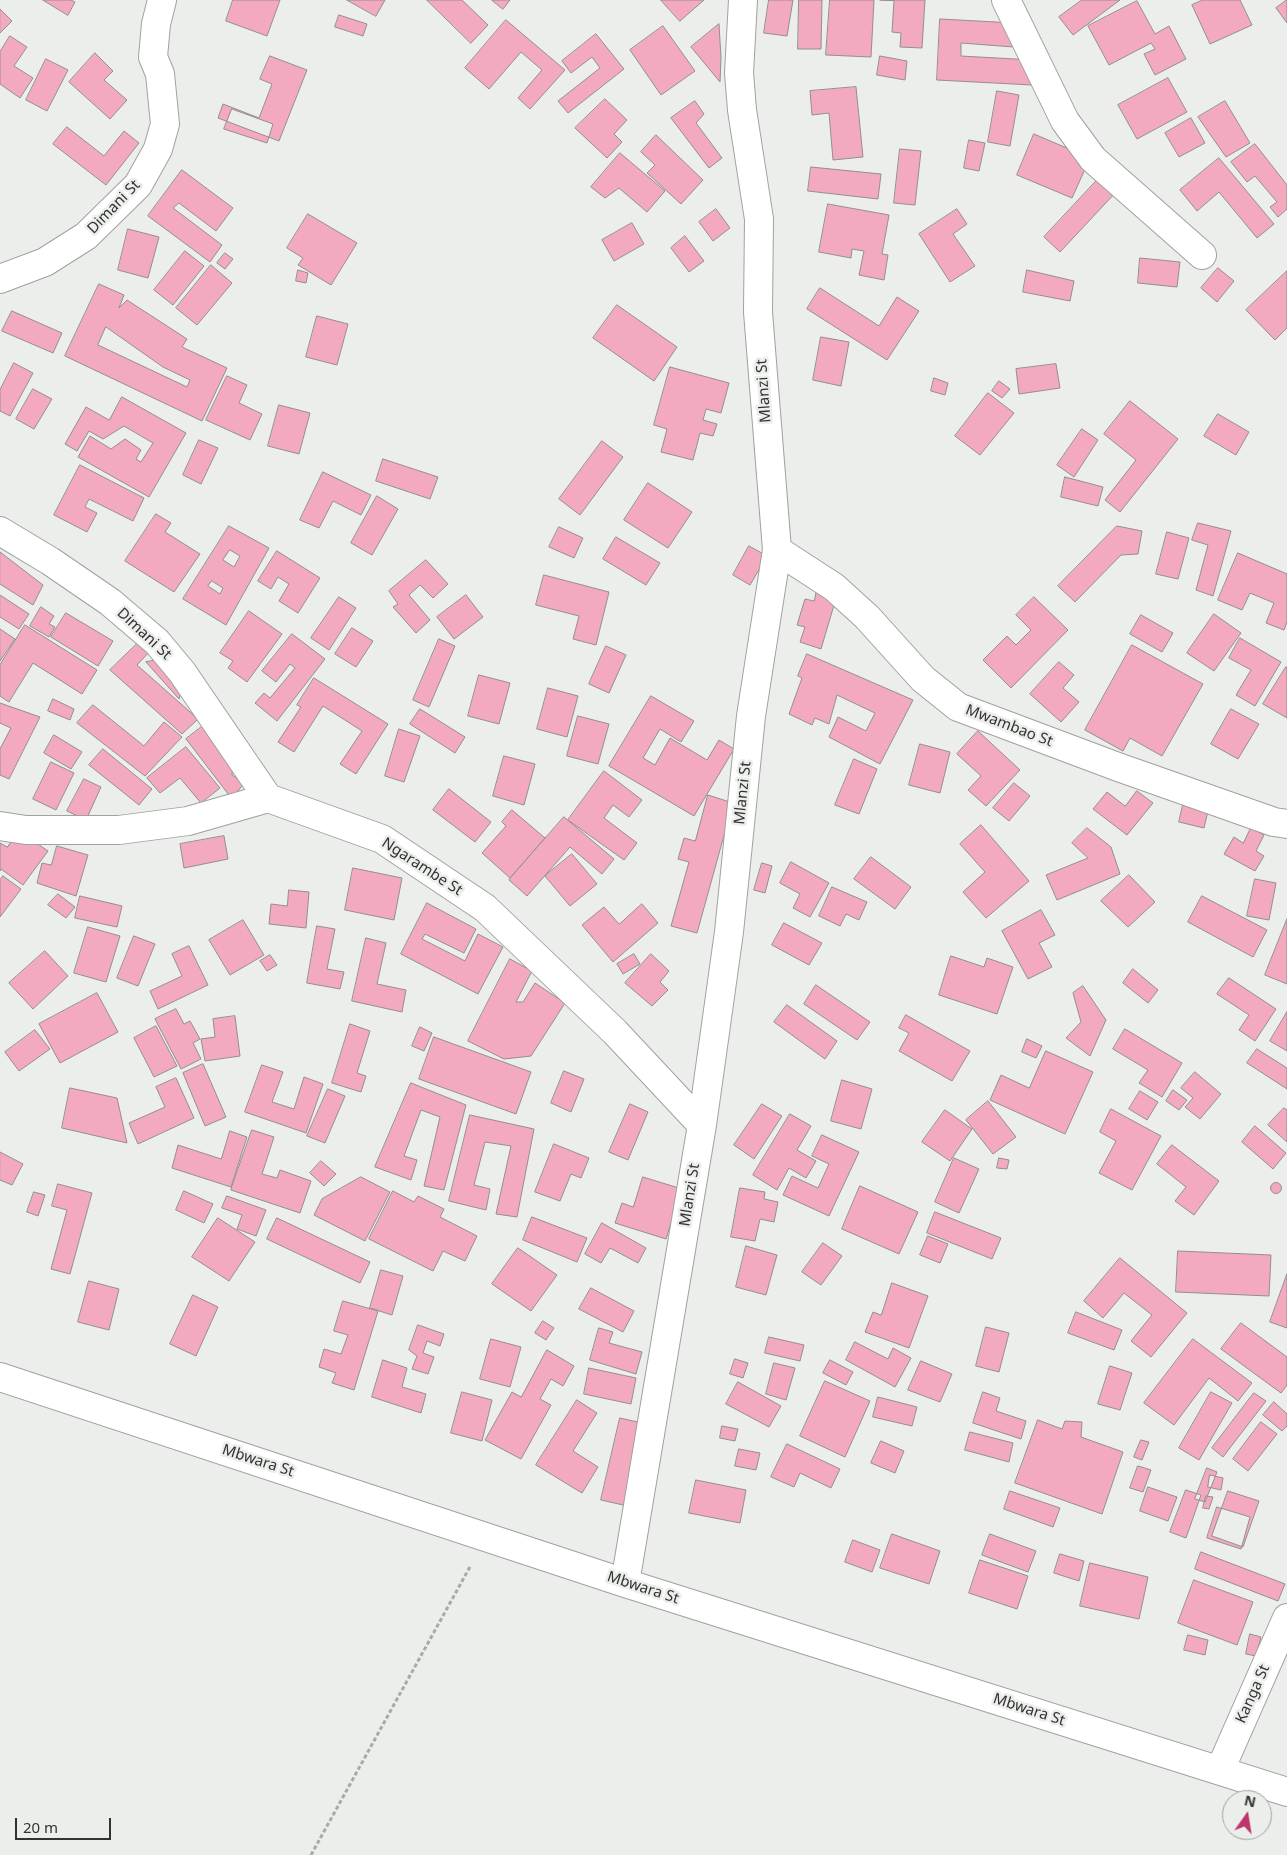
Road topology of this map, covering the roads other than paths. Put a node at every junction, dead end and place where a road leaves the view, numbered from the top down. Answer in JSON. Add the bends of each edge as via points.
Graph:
{"nodes":[{"id":1,"x":162,"y":0,"type":"edge"},
{"id":2,"x":744,"y":0,"type":"edge"},
{"id":3,"x":1006,"y":0,"type":"edge"},
{"id":4,"x":1202,"y":255,"type":"dead end"},
{"id":5,"x":0,"y":279,"type":"edge"},
{"id":6,"x":0,"y":531,"type":"edge"},
{"id":7,"x":777,"y":550,"type":"junction"},
{"id":8,"x":268,"y":798,"type":"junction"},
{"id":9,"x":1287,"y":824,"type":"edge"},
{"id":10,"x":0,"y":826,"type":"edge"},
{"id":11,"x":702,"y":1125,"type":"junction"},
{"id":12,"x":0,"y":1377,"type":"edge"},
{"id":13,"x":625,"y":1583,"type":"junction"},
{"id":14,"x":1287,"y":1618,"type":"edge"},
{"id":15,"x":1220,"y":1770,"type":"junction"},
{"id":16,"x":1287,"y":1792,"type":"edge"}],
"edges":[{"from":1,"to":5,"type":"street","name":"Dimani St","via":[[152,57],[160,74],[165,124],[158,149],[138,185],[86,236],[45,262]]},
{"from":2,"to":7,"type":"street","name":"Mlanzi St","via":[[739,73],[759,219],[758,312]]},
{"from":3,"to":4,"type":"street","via":[[1065,121],[1093,159]]},
{"from":6,"to":8,"type":"street","name":"Dimani St","via":[[110,602],[157,642],[182,672]]},
{"from":7,"to":9,"type":"street","name":"Mwambao St","via":[[834,587],[867,617],[923,679],[958,707],[1118,768]]},
{"from":7,"to":11,"type":"street","name":"Mlanzi St","via":[[751,716],[729,932]]},
{"from":8,"to":10,"type":"street","via":[[188,821],[119,830],[26,830]]},
{"from":8,"to":11,"type":"street","name":"Ngarambe St","via":[[382,840],[485,908],[615,1032]]},
{"from":11,"to":13,"type":"street","name":"Mlanzi St"},
{"from":12,"to":13,"type":"street","name":"Mbwara St"},
{"from":13,"to":15,"type":"street","name":"Mbwara St"},
{"from":14,"to":15,"type":"street","name":"Kanga St"},
{"from":15,"to":16,"type":"street","name":"Mbwara St"}]}
